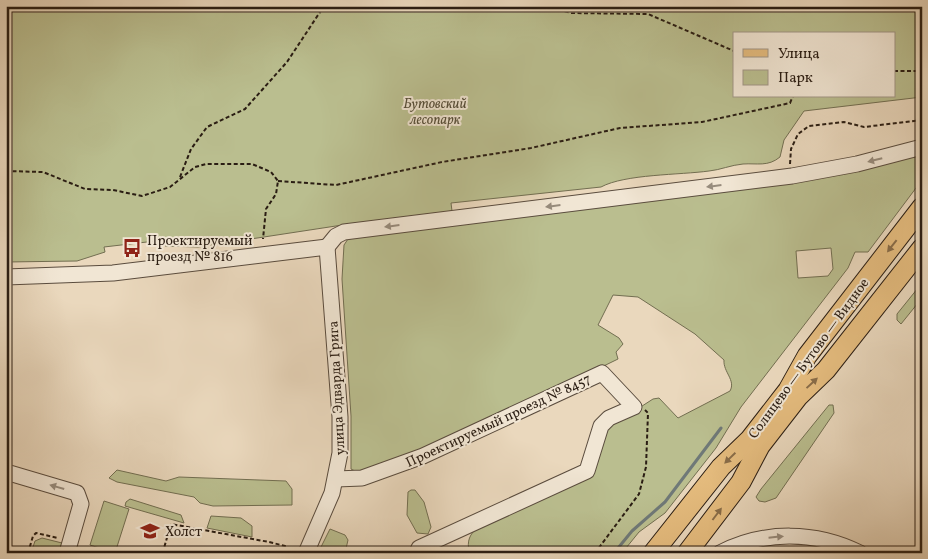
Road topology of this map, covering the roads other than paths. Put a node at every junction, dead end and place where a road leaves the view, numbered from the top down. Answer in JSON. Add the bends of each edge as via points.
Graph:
{"nodes":[{"id":1,"x":922,"y":147,"type":"edge"},
{"id":2,"x":922,"y":207,"type":"edge"},
{"id":3,"x":326,"y":247,"type":"junction"},
{"id":4,"x":922,"y":248,"type":"edge"},
{"id":5,"x":6,"y":277,"type":"edge"},
{"id":6,"x":6,"y":472,"type":"edge"},
{"id":7,"x":336,"y":479,"type":"junction"},
{"id":8,"x":67,"y":553,"type":"edge"},
{"id":9,"x":306,"y":553,"type":"edge"},
{"id":10,"x":417,"y":553,"type":"edge"},
{"id":11,"x":653,"y":553,"type":"edge"},
{"id":12,"x":687,"y":553,"type":"edge"},
{"id":13,"x":720,"y":553,"type":"edge"},
{"id":14,"x":860,"y":553,"type":"edge"}],
"edges":[{"from":1,"to":3,"type":"street","one_way":true,"via":[[857,164],[776,178],[344,232]]},
{"from":2,"to":11,"type":"main road","name":"Солнцево — Бутово — Видное","one_way":true,"via":[[807,356],[788,390]]},
{"from":3,"to":5,"type":"street","via":[[113,273]]},
{"from":3,"to":7,"type":"street","name":"улица Эдварда Грига","via":[[340,429]]},
{"from":12,"to":4,"type":"main road","name":"Солнцево — Бутово — Видное","one_way":true,"via":[[741,482],[760,446],[798,397],[826,370]]},
{"from":8,"to":6,"type":"street","one_way":true,"via":[[81,504],[77,494]]},
{"from":7,"to":9,"type":"street","name":"улица Эдварда Грига"},
{"from":7,"to":10,"type":"street","name":"Проектируемый проезд № 8457","via":[[362,478],[424,456],[602,372],[634,407],[609,418],[601,426],[587,471],[419,548]]},
{"from":13,"to":14,"type":"street","one_way":true,"via":[[751,541],[789,536],[820,538]]}]}
